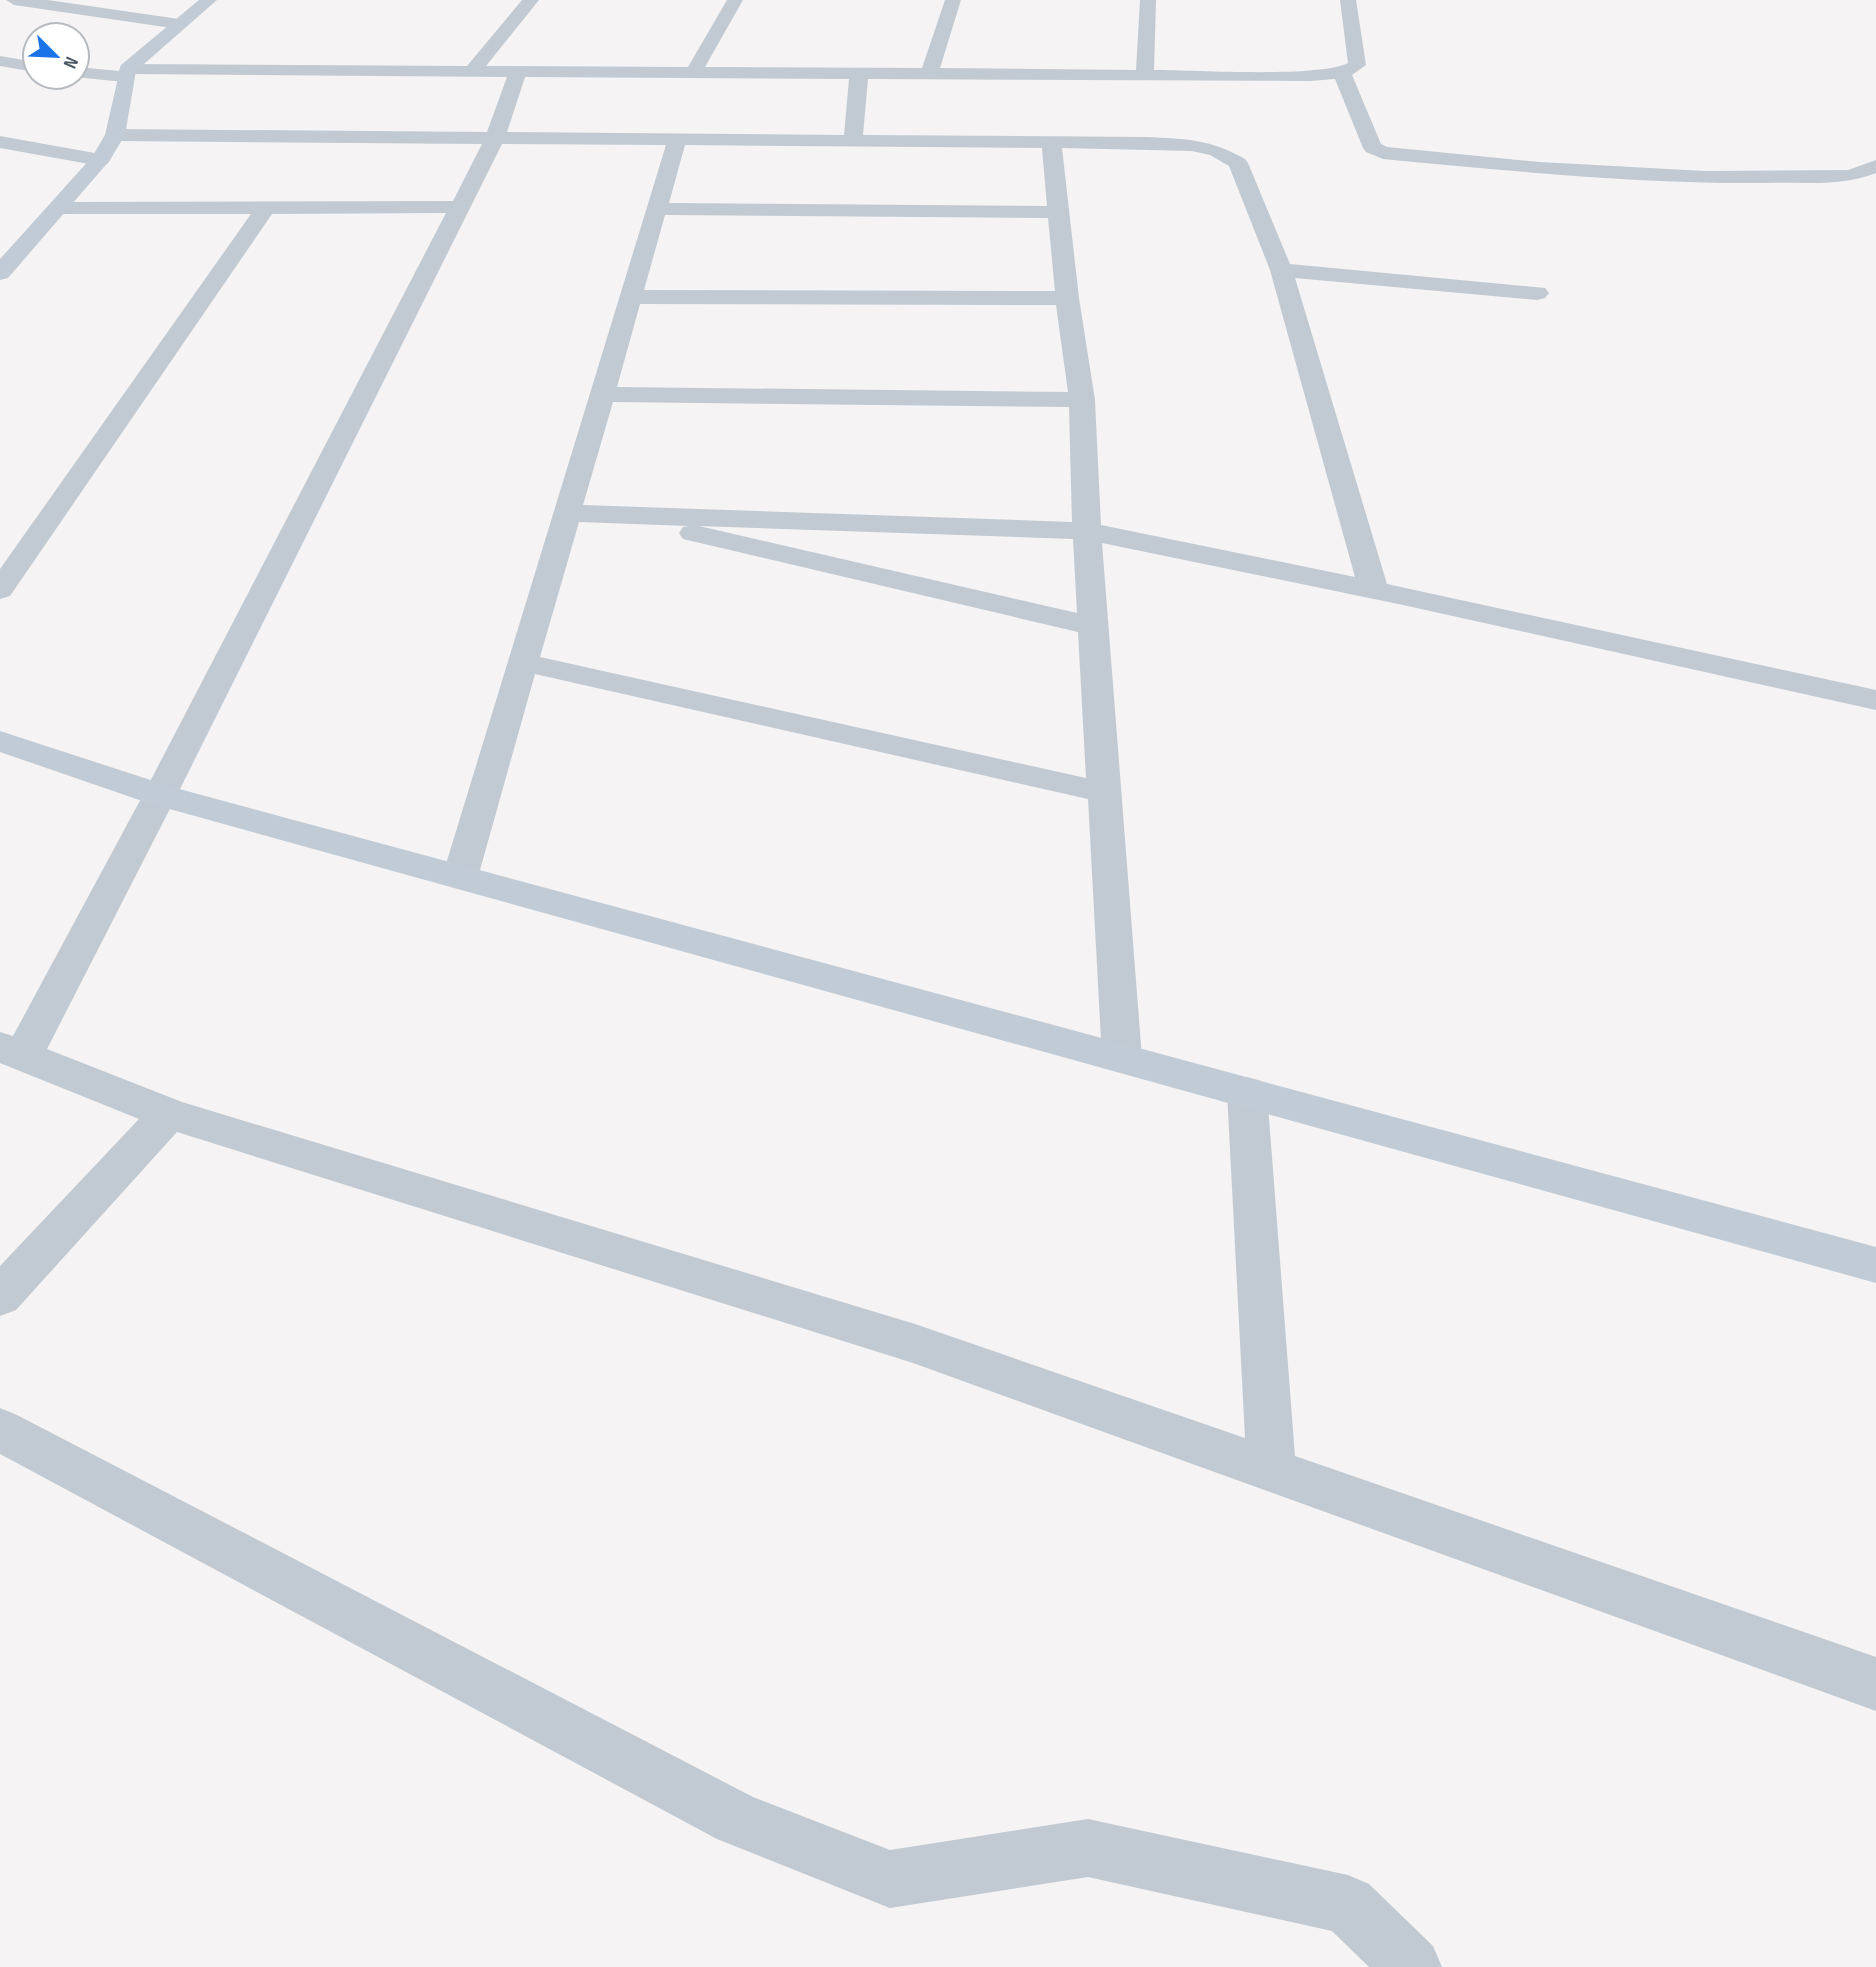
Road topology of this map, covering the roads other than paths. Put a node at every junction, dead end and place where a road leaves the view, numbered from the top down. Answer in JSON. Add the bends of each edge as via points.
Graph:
{"nodes":[{"id":1,"x":14,"y":0,"type":"edge"},
{"id":2,"x":209,"y":0,"type":"edge"},
{"id":3,"x":531,"y":0,"type":"edge"},
{"id":4,"x":735,"y":0,"type":"edge"},
{"id":5,"x":953,"y":0,"type":"edge"},
{"id":6,"x":1148,"y":0,"type":"edge"},
{"id":7,"x":1348,"y":0,"type":"edge"},
{"id":8,"x":179,"y":24,"type":"junction"},
{"id":9,"x":0,"y":61,"type":"edge"},
{"id":10,"x":21,"y":65,"type":"edge"},
{"id":11,"x":472,"y":71,"type":"junction"},
{"id":12,"x":91,"y":72,"type":"edge"},
{"id":13,"x":519,"y":72,"type":"junction"},
{"id":14,"x":126,"y":73,"type":"junction"},
{"id":15,"x":693,"y":73,"type":"junction"},
{"id":16,"x":859,"y":74,"type":"junction"},
{"id":17,"x":1342,"y":74,"type":"junction"},
{"id":18,"x":929,"y":75,"type":"junction"},
{"id":19,"x":1145,"y":75,"type":"junction"},
{"id":20,"x":115,"y":135,"type":"junction"},
{"id":21,"x":495,"y":138,"type":"junction"},
{"id":22,"x":677,"y":140,"type":"junction"},
{"id":23,"x":853,"y":141,"type":"junction"},
{"id":24,"x":0,"y":142,"type":"edge"},
{"id":25,"x":1051,"y":142,"type":"junction"},
{"id":26,"x":100,"y":160,"type":"junction"},
{"id":27,"x":1876,"y":166,"type":"edge"},
{"id":28,"x":267,"y":206,"type":"junction"},
{"id":29,"x":460,"y":207,"type":"junction"},
{"id":30,"x":59,"y":208,"type":"junction"},
{"id":31,"x":657,"y":209,"type":"junction"},
{"id":32,"x":1058,"y":212,"type":"junction"},
{"id":33,"x":1281,"y":270,"type":"junction"},
{"id":34,"x":0,"y":273,"type":"edge"},
{"id":35,"x":1537,"y":293,"type":"dead end"},
{"id":36,"x":631,"y":297,"type":"junction"},
{"id":37,"x":1067,"y":298,"type":"junction"},
{"id":38,"x":602,"y":394,"type":"junction"},
{"id":39,"x":1082,"y":400,"type":"junction"},
{"id":40,"x":569,"y":513,"type":"junction"},
{"id":41,"x":606,"y":513,"type":"junction"},
{"id":42,"x":1087,"y":531,"type":"junction"},
{"id":43,"x":0,"y":590,"type":"edge"},
{"id":44,"x":1374,"y":591,"type":"junction"},
{"id":45,"x":1093,"y":626,"type":"junction"},
{"id":46,"x":522,"y":662,"type":"junction"},
{"id":47,"x":1876,"y":701,"type":"edge"},
{"id":48,"x":0,"y":741,"type":"edge"},
{"id":49,"x":1104,"y":792,"type":"junction"},
{"id":50,"x":160,"y":795,"type":"junction"},
{"id":51,"x":460,"y":877,"type":"junction"},
{"id":52,"x":11,"y":1052,"type":"edge"},
{"id":53,"x":1122,"y":1058,"type":"junction"},
{"id":54,"x":1247,"y":1092,"type":"junction"},
{"id":55,"x":169,"y":1114,"type":"junction"},
{"id":56,"x":1876,"y":1265,"type":"edge"},
{"id":57,"x":0,"y":1297,"type":"edge"},
{"id":58,"x":0,"y":1430,"type":"edge"},
{"id":59,"x":1271,"y":1471,"type":"junction"},
{"id":60,"x":1876,"y":1684,"type":"edge"},
{"id":61,"x":1412,"y":1967,"type":"edge"}],
"edges":[{"from":1,"to":8,"type":"street"},
{"from":2,"to":8,"type":"street"},
{"from":3,"to":11,"type":"street"},
{"from":4,"to":15,"type":"street"},
{"from":5,"to":18,"type":"street"},
{"from":6,"to":19,"type":"street"},
{"from":7,"to":17,"type":"street","via":[[1357,65]]},
{"from":8,"to":14,"type":"street"},
{"from":9,"to":10,"type":"street"},
{"from":11,"to":13,"type":"street"},
{"from":11,"to":14,"type":"street"},
{"from":12,"to":14,"type":"street"},
{"from":13,"to":15,"type":"street"},
{"from":13,"to":21,"type":"street"},
{"from":14,"to":20,"type":"street"},
{"from":15,"to":16,"type":"street"},
{"from":16,"to":18,"type":"street"},
{"from":16,"to":23,"type":"street"},
{"from":17,"to":19,"type":"street"},
{"from":17,"to":27,"type":"street","via":[[1373,148],[1392,154],[1705,177],[1851,176]]},
{"from":18,"to":19,"type":"street"},
{"from":20,"to":21,"type":"street"},
{"from":20,"to":26,"type":"street"},
{"from":21,"to":22,"type":"street"},
{"from":21,"to":29,"type":"street"},
{"from":22,"to":23,"type":"street"},
{"from":22,"to":31,"type":"street"},
{"from":23,"to":25,"type":"street"},
{"from":24,"to":26,"type":"street"},
{"from":25,"to":32,"type":"street"},
{"from":25,"to":33,"type":"street","via":[[1192,145],[1227,156],[1238,163]]},
{"from":26,"to":30,"type":"street"},
{"from":28,"to":29,"type":"street"},
{"from":28,"to":30,"type":"street"},
{"from":28,"to":43,"type":"street"},
{"from":29,"to":50,"type":"street"},
{"from":30,"to":34,"type":"street"},
{"from":31,"to":32,"type":"street"},
{"from":31,"to":36,"type":"street"},
{"from":32,"to":37,"type":"street"},
{"from":33,"to":35,"type":"street"},
{"from":33,"to":44,"type":"street"},
{"from":36,"to":37,"type":"street"},
{"from":36,"to":38,"type":"street"},
{"from":37,"to":39,"type":"street"},
{"from":38,"to":39,"type":"street"},
{"from":38,"to":40,"type":"street"},
{"from":39,"to":42,"type":"street"},
{"from":40,"to":41,"type":"street"},
{"from":40,"to":46,"type":"street"},
{"from":41,"to":42,"type":"street"},
{"from":41,"to":45,"type":"street"},
{"from":42,"to":44,"type":"street"},
{"from":42,"to":45,"type":"street"},
{"from":44,"to":47,"type":"street"},
{"from":45,"to":49,"type":"street"},
{"from":46,"to":49,"type":"street"},
{"from":46,"to":51,"type":"street"},
{"from":48,"to":50,"type":"street"},
{"from":49,"to":53,"type":"street"},
{"from":50,"to":51,"type":"street"},
{"from":50,"to":52,"type":"street"},
{"from":51,"to":53,"type":"street"},
{"from":52,"to":55,"type":"street"},
{"from":53,"to":54,"type":"street"},
{"from":54,"to":56,"type":"street"},
{"from":54,"to":59,"type":"street"},
{"from":55,"to":57,"type":"street"},
{"from":55,"to":59,"type":"street","via":[[915,1344]]},
{"from":58,"to":61,"type":"street","via":[[737,1819],[890,1879],[1088,1848],[1348,1905]]},
{"from":59,"to":60,"type":"street"}]}
